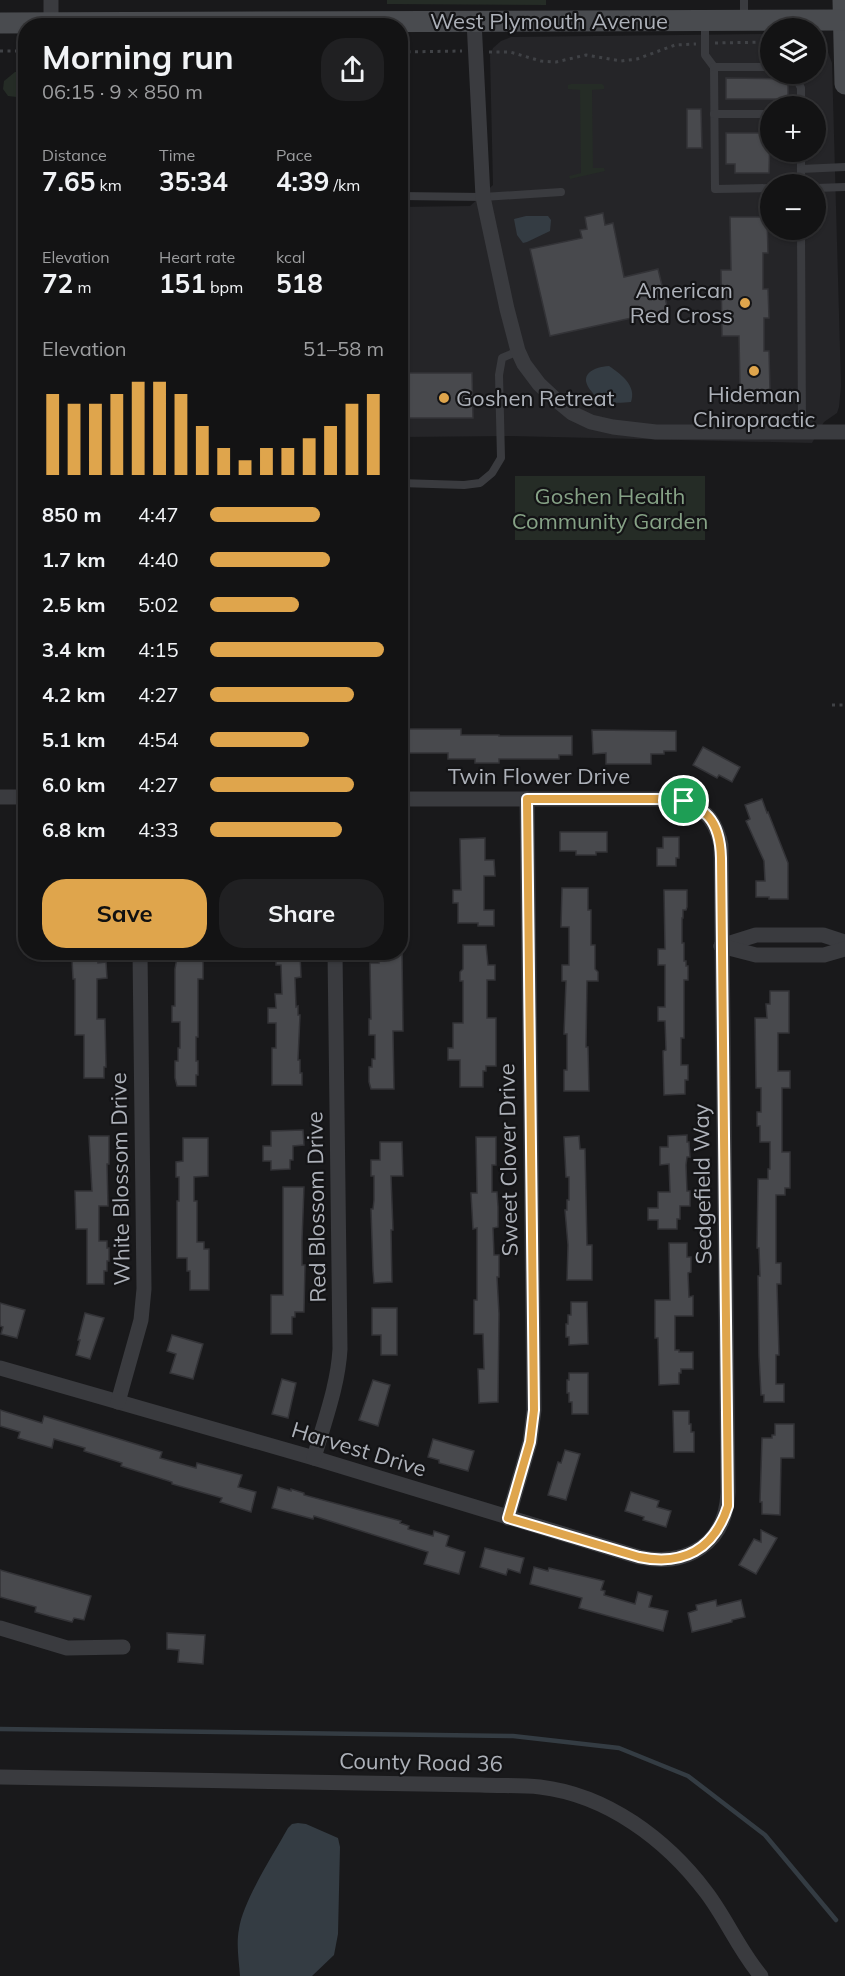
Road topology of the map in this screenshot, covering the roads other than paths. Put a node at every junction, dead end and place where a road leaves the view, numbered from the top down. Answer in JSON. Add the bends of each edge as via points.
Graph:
{"nodes":[{"id":1,"x":51,"y":0,"type":"edge"},
{"id":2,"x":744,"y":10,"type":"edge"},
{"id":3,"x":844,"y":13,"type":"edge"},
{"id":4,"x":51,"y":18,"type":"edge"},
{"id":5,"x":408,"y":21,"type":"edge"},
{"id":6,"x":474,"y":21,"type":"junction"},
{"id":7,"x":705,"y":21,"type":"junction"},
{"id":8,"x":0,"y":23,"type":"edge"},
{"id":9,"x":18,"y":23,"type":"edge"},
{"id":10,"x":714,"y":68,"type":"junction"},
{"id":11,"x":760,"y":68,"type":"edge"},
{"id":12,"x":845,"y":84,"type":"edge"},
{"id":13,"x":714,"y":114,"type":"junction"},
{"id":14,"x":760,"y":114,"type":"edge"},
{"id":15,"x":801,"y":162,"type":"edge"},
{"id":16,"x":845,"y":167,"type":"edge"},
{"id":17,"x":801,"y":169,"type":"junction"},
{"id":18,"x":801,"y":174,"type":"edge"},
{"id":19,"x":845,"y":187,"type":"edge"},
{"id":20,"x":760,"y":188,"type":"edge"},
{"id":21,"x":826,"y":188,"type":"edge"},
{"id":22,"x":561,"y":192,"type":"dead end"},
{"id":23,"x":408,"y":196,"type":"edge"},
{"id":24,"x":483,"y":197,"type":"junction"},
{"id":25,"x":801,"y":240,"type":"edge"},
{"id":26,"x":519,"y":351,"type":"junction"},
{"id":27,"x":802,"y":431,"type":"junction"},
{"id":28,"x":845,"y":432,"type":"edge"},
{"id":29,"x":408,"y":483,"type":"edge"},
{"id":30,"x":0,"y":797,"type":"edge"},
{"id":31,"x":18,"y":797,"type":"edge"},
{"id":32,"x":408,"y":799,"type":"edge"},
{"id":33,"x":527,"y":799,"type":"junction"},
{"id":34,"x":709,"y":816,"type":"joint"},
{"id":35,"x":845,"y":942,"type":"edge"},
{"id":36,"x":721,"y":946,"type":"junction"},
{"id":37,"x":845,"y":949,"type":"edge"},
{"id":38,"x":140,"y":960,"type":"edge"},
{"id":39,"x":335,"y":960,"type":"edge"},
{"id":40,"x":0,"y":1368,"type":"edge"},
{"id":41,"x":118,"y":1402,"type":"junction"},
{"id":42,"x":314,"y":1458,"type":"junction"},
{"id":43,"x":508,"y":1518,"type":"junction"},
{"id":44,"x":704,"y":1546,"type":"joint"},
{"id":45,"x":0,"y":1628,"type":"edge"},
{"id":46,"x":123,"y":1647,"type":"dead end"},
{"id":47,"x":0,"y":1777,"type":"edge"},
{"id":48,"x":761,"y":1976,"type":"edge"}],
"edges":[{"from":1,"to":4,"type":"street"},
{"from":2,"to":3,"type":"main road","name":"West Plymouth Avenue"},
{"from":2,"to":7,"type":"main road","name":"West Plymouth Avenue"},
{"from":3,"to":12,"type":"main road"},
{"from":5,"to":6,"type":"main road","name":"West Plymouth Avenue"},
{"from":6,"to":7,"type":"main road","name":"West Plymouth Avenue"},
{"from":6,"to":24,"type":"street"},
{"from":7,"to":10,"type":"lane","via":[[705,55]]},
{"from":8,"to":9,"type":"main road","name":"West Plymouth Avenue"},
{"from":10,"to":11,"type":"lane"},
{"from":10,"to":13,"type":"lane"},
{"from":13,"to":14,"type":"lane"},
{"from":13,"to":20,"type":"lane","via":[[715,189]]},
{"from":15,"to":17,"type":"lane"},
{"from":16,"to":17,"type":"lane"},
{"from":17,"to":18,"type":"lane"},
{"from":19,"to":21,"type":"lane"},
{"from":22,"to":24,"type":"lane"},
{"from":23,"to":24,"type":"lane"},
{"from":24,"to":26,"type":"street"},
{"from":25,"to":27,"type":"lane"},
{"from":26,"to":27,"type":"street","via":[[539,384],[572,413],[591,422],[656,432]]},
{"from":26,"to":29,"type":"lane","via":[[502,358],[501,458],[492,472],[480,483]]},
{"from":27,"to":28,"type":"street"},
{"from":30,"to":31,"type":"street"},
{"from":32,"to":33,"type":"street","name":"Twin Flower Drive"},
{"from":33,"to":34,"type":"street","name":"Twin Flower Drive","via":[[668,799],[695,805]]},
{"from":33,"to":43,"type":"street","name":"Sweet Clover Drive","via":[[534,1410],[530,1442]]},
{"from":34,"to":36,"type":"street","name":"Sedgefield Way","via":[[721,845]]},
{"from":35,"to":36,"type":"street","via":[[823,935],[756,935]]},
{"from":36,"to":37,"type":"street","via":[[756,955],[824,955]]},
{"from":36,"to":44,"type":"street","name":"Sedgefield Way","via":[[728,1506],[724,1519]]},
{"from":38,"to":41,"type":"street","name":"White Blossom Drive","via":[[144,1289],[141,1320]]},
{"from":39,"to":42,"type":"street","name":"Red Blossom Drive","via":[[340,1349],[334,1390]]},
{"from":40,"to":41,"type":"street","name":"Harvest Drive"},
{"from":41,"to":42,"type":"street","name":"Harvest Drive"},
{"from":42,"to":43,"type":"street","name":"Harvest Drive"},
{"from":43,"to":44,"type":"street","name":"Harvest Drive","via":[[654,1560],[679,1558]]},
{"from":45,"to":46,"type":"street","via":[[68,1648]]},
{"from":47,"to":48,"type":"street","name":"County Road 36","via":[[481,1785],[540,1787],[570,1793],[604,1806],[672,1852],[706,1892]]}]}
